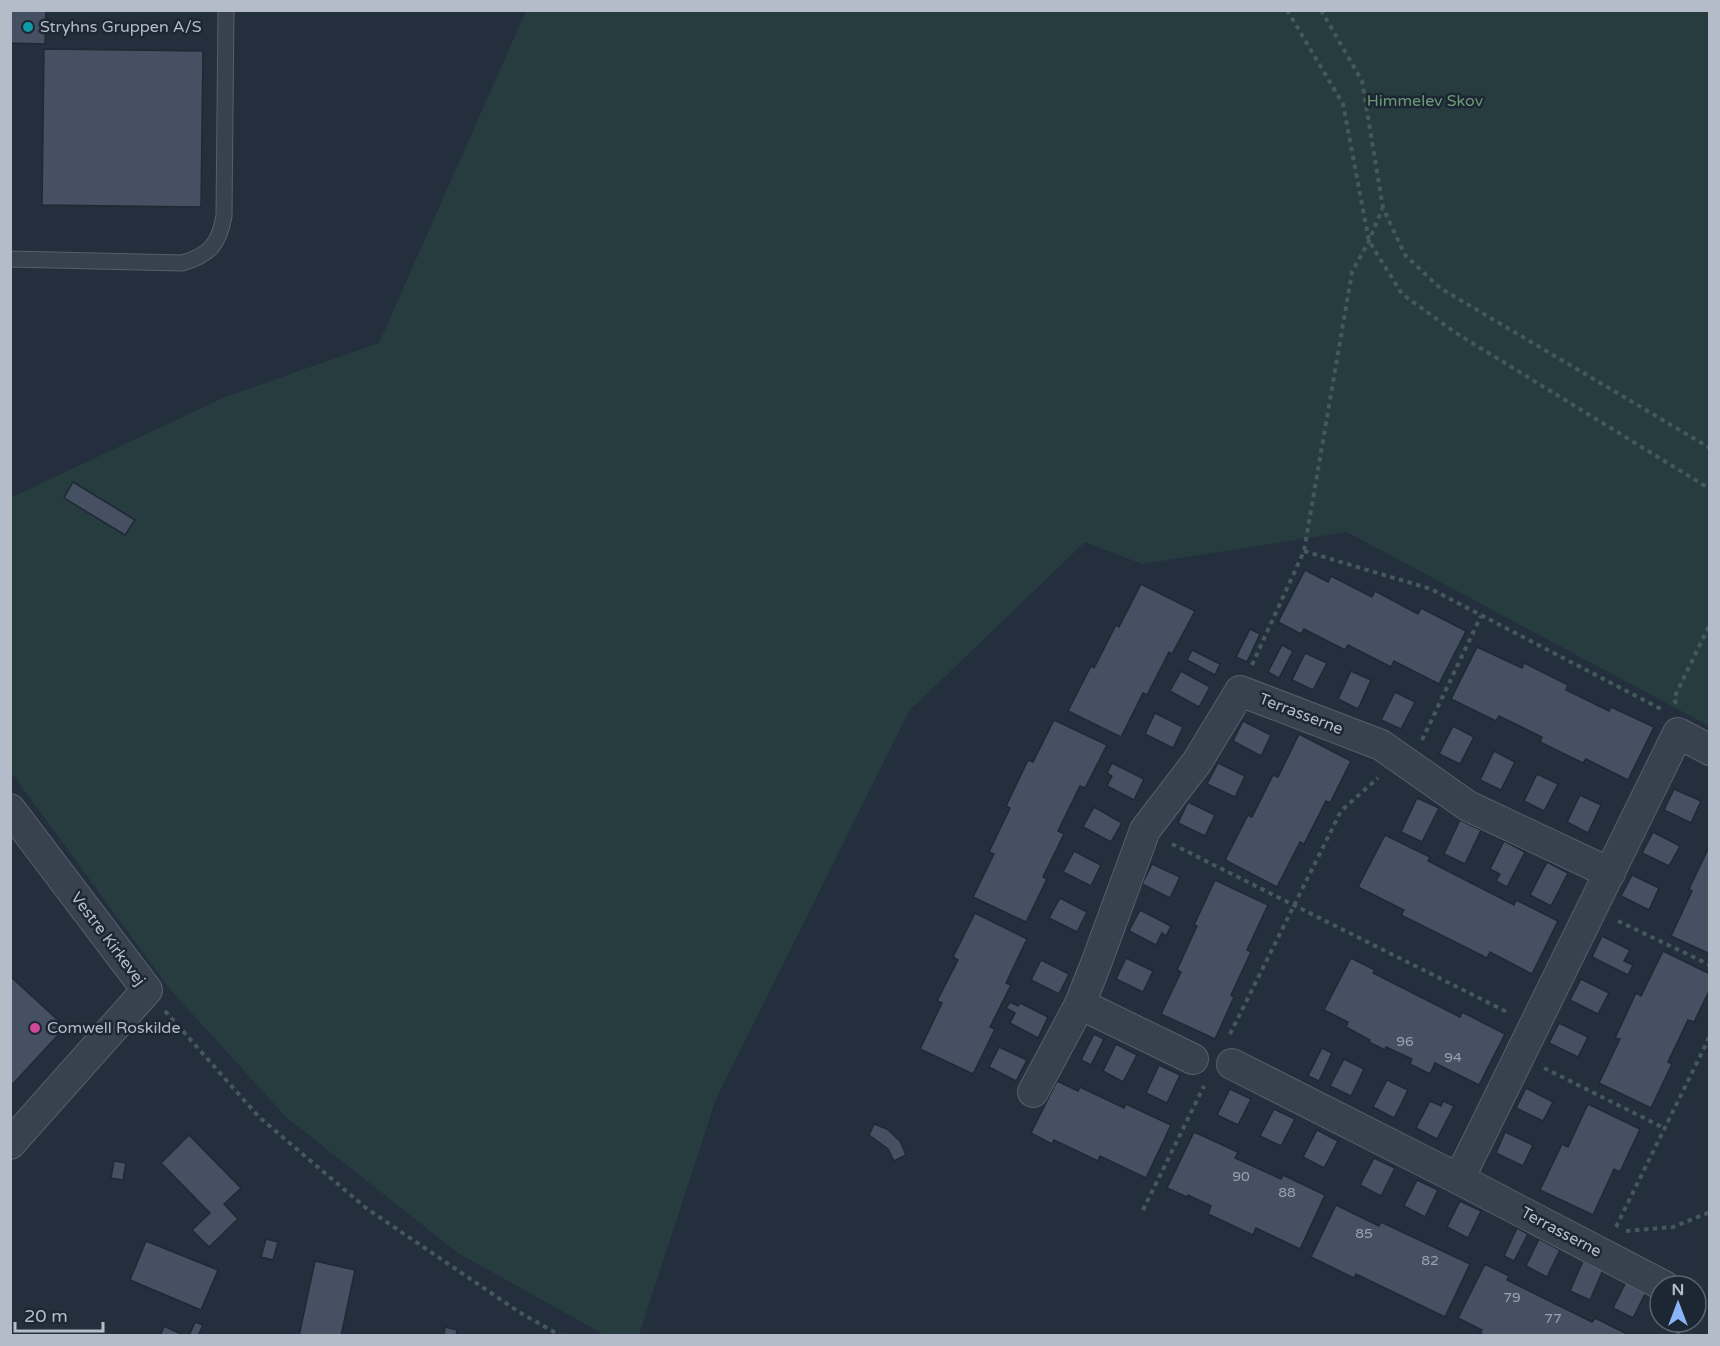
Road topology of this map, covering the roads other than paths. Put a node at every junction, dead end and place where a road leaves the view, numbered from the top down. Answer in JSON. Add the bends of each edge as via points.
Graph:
{"nodes":[{"id":1,"x":226,"y":10,"type":"edge"},
{"id":2,"x":10,"y":259,"type":"edge"},
{"id":3,"x":1710,"y":750,"type":"edge"},
{"id":4,"x":10,"y":809,"type":"edge"},
{"id":5,"x":1610,"y":873,"type":"junction"},
{"id":6,"x":1080,"y":1004,"type":"junction"},
{"id":7,"x":1229,"y":1052,"type":"road end"},
{"id":8,"x":1200,"y":1071,"type":"road end"},
{"id":9,"x":1033,"y":1092,"type":"dead end"},
{"id":10,"x":10,"y":1144,"type":"edge"},
{"id":11,"x":1459,"y":1179,"type":"junction"},
{"id":12,"x":1648,"y":1278,"type":"edge"}],
"edges":[{"from":1,"to":2,"type":"lane","via":[[224,216],[213,246],[199,258],[182,263]]},
{"from":3,"to":5,"type":"street","via":[[1680,727]]},
{"from":4,"to":10,"type":"street","name":"Vestre Kirkevej","via":[[147,990]]},
{"from":5,"to":6,"type":"street","name":"Terrasserne","via":[[1468,806],[1381,745],[1240,691],[1197,762],[1145,830]]},
{"from":5,"to":11,"type":"street"},
{"from":6,"to":8,"type":"street"},
{"from":6,"to":9,"type":"street","name":"Terrasserne"},
{"from":7,"to":11,"type":"street","name":"Terrasserne"},
{"from":11,"to":12,"type":"street","name":"Terrasserne"}]}
